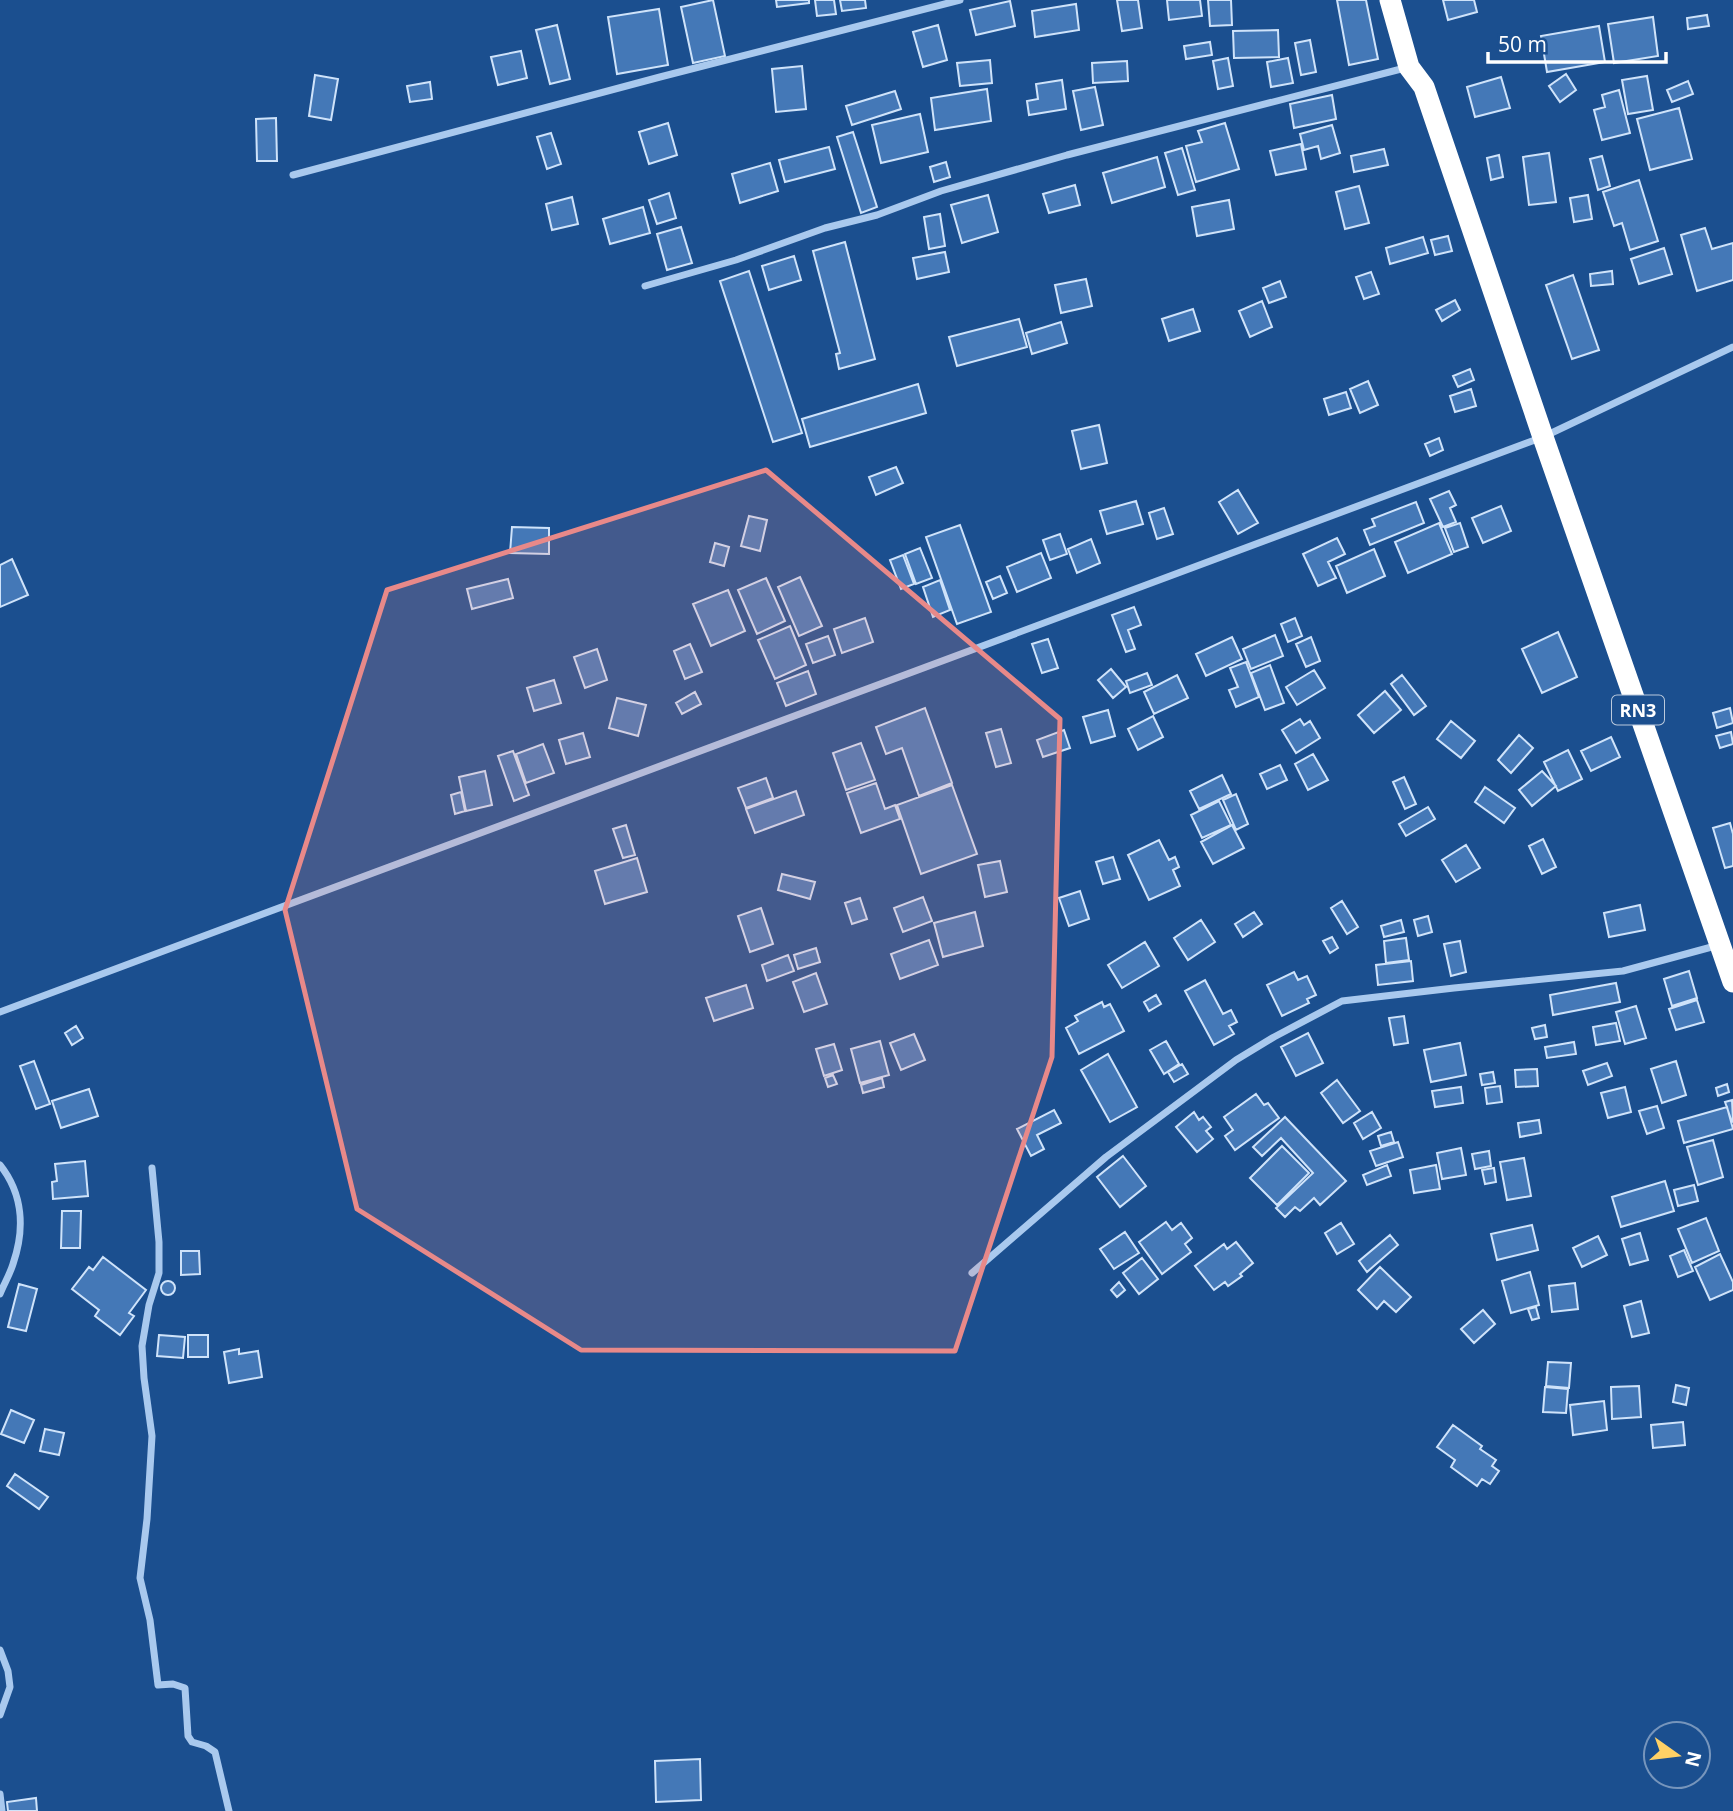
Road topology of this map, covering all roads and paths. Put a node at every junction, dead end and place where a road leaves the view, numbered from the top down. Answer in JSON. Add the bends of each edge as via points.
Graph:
{"nodes":[{"id":1,"x":960,"y":0,"type":"edge"},
{"id":2,"x":1390,"y":0,"type":"edge"},
{"id":3,"x":1409,"y":67,"type":"junction"},
{"id":4,"x":293,"y":175,"type":"dead end"},
{"id":5,"x":645,"y":286,"type":"dead end"},
{"id":6,"x":1733,"y":346,"type":"edge"},
{"id":7,"x":1543,"y":437,"type":"junction"},
{"id":8,"x":1720,"y":944,"type":"junction"},
{"id":9,"x":1733,"y":982,"type":"edge"},
{"id":10,"x":0,"y":1012,"type":"edge"},
{"id":11,"x":0,"y":1165,"type":"edge"},
{"id":12,"x":152,"y":1168,"type":"dead end"},
{"id":13,"x":972,"y":1273,"type":"dead end"},
{"id":14,"x":0,"y":1294,"type":"edge"},
{"id":15,"x":0,"y":1650,"type":"edge"},
{"id":16,"x":0,"y":1715,"type":"edge"},
{"id":17,"x":0,"y":1794,"type":"edge"},
{"id":18,"x":2,"y":1811,"type":"edge"},
{"id":19,"x":229,"y":1811,"type":"edge"}],
"edges":[{"from":1,"to":4,"type":"street"},
{"from":2,"to":3,"type":"highway","number":"RN3"},
{"from":3,"to":5,"type":"street","via":[[1067,155]]},
{"from":3,"to":7,"type":"highway","number":"RN3","via":[[1424,87]]},
{"from":6,"to":7,"type":"street"},
{"from":7,"to":8,"type":"highway","number":"RN3"},
{"from":7,"to":10,"type":"street"},
{"from":8,"to":9,"type":"highway","number":"RN3"},
{"from":8,"to":13,"type":"street","via":[[1623,971],[1342,1001],[1236,1060],[1106,1157]]},
{"from":11,"to":14,"type":"street","via":[[20,1206],[19,1238]]},
{"from":12,"to":19,"type":"street","via":[[159,1273],[142,1346],[152,1436],[140,1578],[158,1685],[185,1688],[188,1736],[215,1752]]},
{"from":15,"to":16,"type":"street","via":[[10,1687]]},
{"from":17,"to":18,"type":"street"}]}
